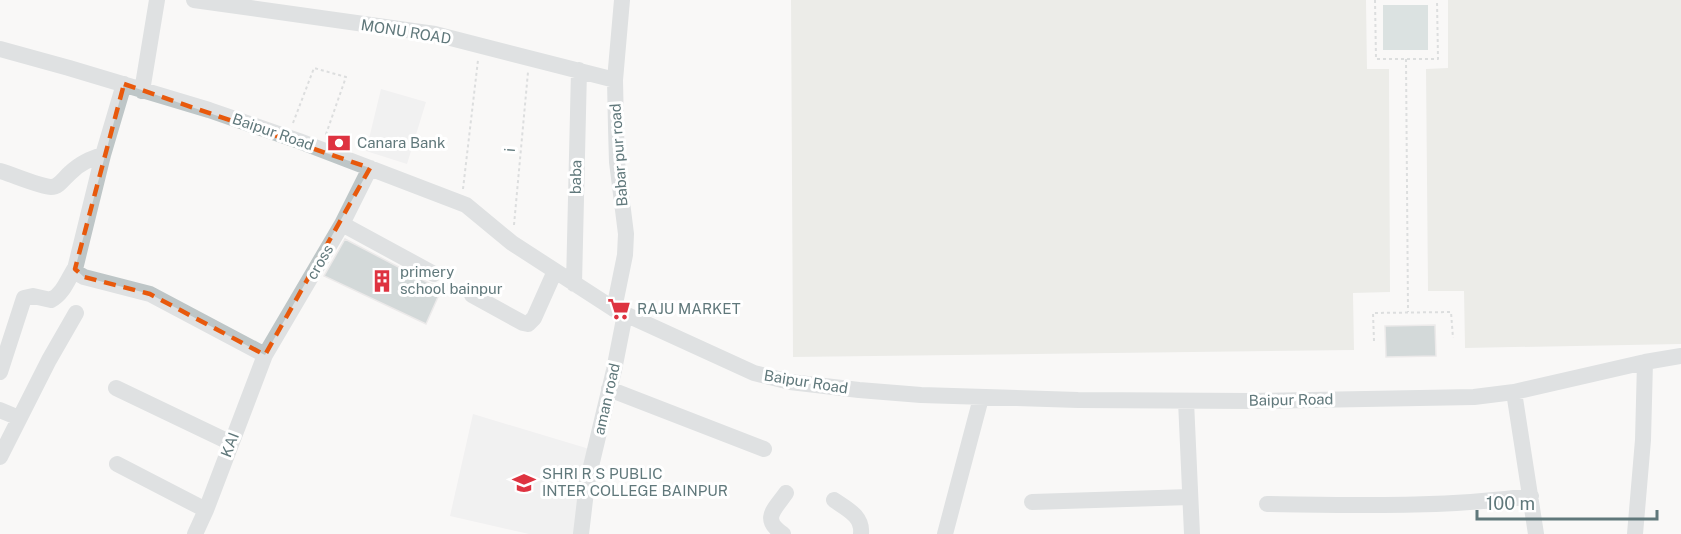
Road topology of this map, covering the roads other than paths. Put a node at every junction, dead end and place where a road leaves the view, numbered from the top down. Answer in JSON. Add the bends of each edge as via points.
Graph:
{"nodes":[{"id":1,"x":157,"y":0,"type":"edge"},
{"id":2,"x":194,"y":0,"type":"edge"},
{"id":3,"x":622,"y":0,"type":"edge"},
{"id":4,"x":0,"y":49,"type":"edge"},
{"id":5,"x":579,"y":70,"type":"junction"},
{"id":6,"x":615,"y":80,"type":"junction"},
{"id":7,"x":124,"y":84,"type":"junction"},
{"id":8,"x":142,"y":91,"type":"junction"},
{"id":9,"x":103,"y":155,"type":"junction"},
{"id":10,"x":370,"y":168,"type":"junction"},
{"id":11,"x":0,"y":171,"type":"edge"},
{"id":12,"x":342,"y":224,"type":"junction"},
{"id":13,"x":75,"y":268,"type":"junction"},
{"id":14,"x":555,"y":271,"type":"junction"},
{"id":15,"x":434,"y":274,"type":"dead end"},
{"id":16,"x":574,"y":284,"type":"junction"},
{"id":17,"x":472,"y":295,"type":"dead end"},
{"id":18,"x":76,"y":312,"type":"dead end"},
{"id":19,"x":619,"y":312,"type":"junction"},
{"id":20,"x":266,"y":355,"type":"junction"},
{"id":21,"x":1681,"y":356,"type":"edge"},
{"id":22,"x":1645,"y":362,"type":"junction"},
{"id":23,"x":0,"y":372,"type":"edge"},
{"id":24,"x":116,"y":388,"type":"dead end"},
{"id":25,"x":609,"y":389,"type":"junction"},
{"id":26,"x":1514,"y":392,"type":"junction"},
{"id":27,"x":981,"y":398,"type":"junction"},
{"id":28,"x":1186,"y":401,"type":"junction"},
{"id":29,"x":0,"y":410,"type":"edge"},
{"id":30,"x":19,"y":418,"type":"junction"},
{"id":31,"x":231,"y":443,"type":"junction"},
{"id":32,"x":764,"y":449,"type":"dead end"},
{"id":33,"x":0,"y":457,"type":"edge"},
{"id":34,"x":117,"y":464,"type":"dead end"},
{"id":35,"x":786,"y":493,"type":"dead end"},
{"id":36,"x":1531,"y":496,"type":"junction"},
{"id":37,"x":1190,"y":497,"type":"junction"},
{"id":38,"x":834,"y":500,"type":"dead end"},
{"id":39,"x":1032,"y":502,"type":"dead end"},
{"id":40,"x":1267,"y":504,"type":"dead end"},
{"id":41,"x":206,"y":510,"type":"junction"},
{"id":42,"x":195,"y":534,"type":"edge"},
{"id":43,"x":582,"y":534,"type":"edge"},
{"id":44,"x":783,"y":534,"type":"edge"},
{"id":45,"x":861,"y":534,"type":"edge"},
{"id":46,"x":945,"y":534,"type":"edge"},
{"id":47,"x":1192,"y":534,"type":"edge"},
{"id":48,"x":1536,"y":534,"type":"edge"},
{"id":49,"x":1635,"y":534,"type":"edge"}],
"edges":[{"from":1,"to":8,"type":"street"},
{"from":2,"to":5,"type":"street","name":"MONU ROAD","via":[[435,34]]},
{"from":3,"to":6,"type":"street","name":"Babar pur road"},
{"from":4,"to":7,"type":"street","name":"Baipur Road"},
{"from":5,"to":6,"type":"street","name":"MONU ROAD"},
{"from":5,"to":16,"type":"street","name":"baba"},
{"from":6,"to":19,"type":"street","name":"Babar pur road","via":[[617,162],[626,234]]},
{"from":7,"to":8,"type":"street","name":"Baipur Road"},
{"from":7,"to":9,"type":"street"},
{"from":8,"to":10,"type":"street","name":"Baipur Road","via":[[209,110]]},
{"from":9,"to":11,"type":"street","via":[[77,166],[54,186]]},
{"from":9,"to":13,"type":"street"},
{"from":10,"to":12,"type":"street","name":"cross"},
{"from":10,"to":14,"type":"street","name":"Baipur Road","via":[[466,205],[512,243]]},
{"from":12,"to":15,"type":"street"},
{"from":12,"to":20,"type":"street","name":"cross"},
{"from":13,"to":20,"type":"street","via":[[84,277],[150,294]]},
{"from":13,"to":23,"type":"street","via":[[61,292],[51,300],[24,298]]},
{"from":14,"to":16,"type":"street","name":"Baipur Road"},
{"from":14,"to":17,"type":"street","via":[[528,324]]},
{"from":16,"to":19,"type":"street","name":"Baipur Road"},
{"from":18,"to":30,"type":"street"},
{"from":19,"to":25,"type":"street","name":"aman road"},
{"from":19,"to":27,"type":"street","name":"Baipur Road","via":[[754,373],[781,380]]},
{"from":20,"to":31,"type":"street","name":"KAI"},
{"from":21,"to":22,"type":"street","name":"Baipur Road"},
{"from":22,"to":26,"type":"street","name":"Baipur Road"},
{"from":22,"to":49,"type":"street"},
{"from":24,"to":31,"type":"street"},
{"from":25,"to":32,"type":"street"},
{"from":25,"to":43,"type":"street","name":"aman road","via":[[587,483]]},
{"from":26,"to":28,"type":"street","name":"Baipur Road","via":[[1474,397]]},
{"from":26,"to":36,"type":"street"},
{"from":27,"to":28,"type":"street","name":"Baipur Road"},
{"from":27,"to":46,"type":"street"},
{"from":28,"to":37,"type":"street"},
{"from":29,"to":30,"type":"street"},
{"from":30,"to":33,"type":"street"},
{"from":31,"to":41,"type":"street","name":"KAI"},
{"from":34,"to":41,"type":"street"},
{"from":35,"to":44,"type":"street","via":[[771,518],[774,528]]},
{"from":36,"to":40,"type":"street","via":[[1419,505]]},
{"from":36,"to":48,"type":"street"},
{"from":37,"to":39,"type":"street"},
{"from":37,"to":47,"type":"street"},
{"from":38,"to":45,"type":"street","via":[[858,518]]},
{"from":41,"to":42,"type":"street","name":"KAI"}]}
